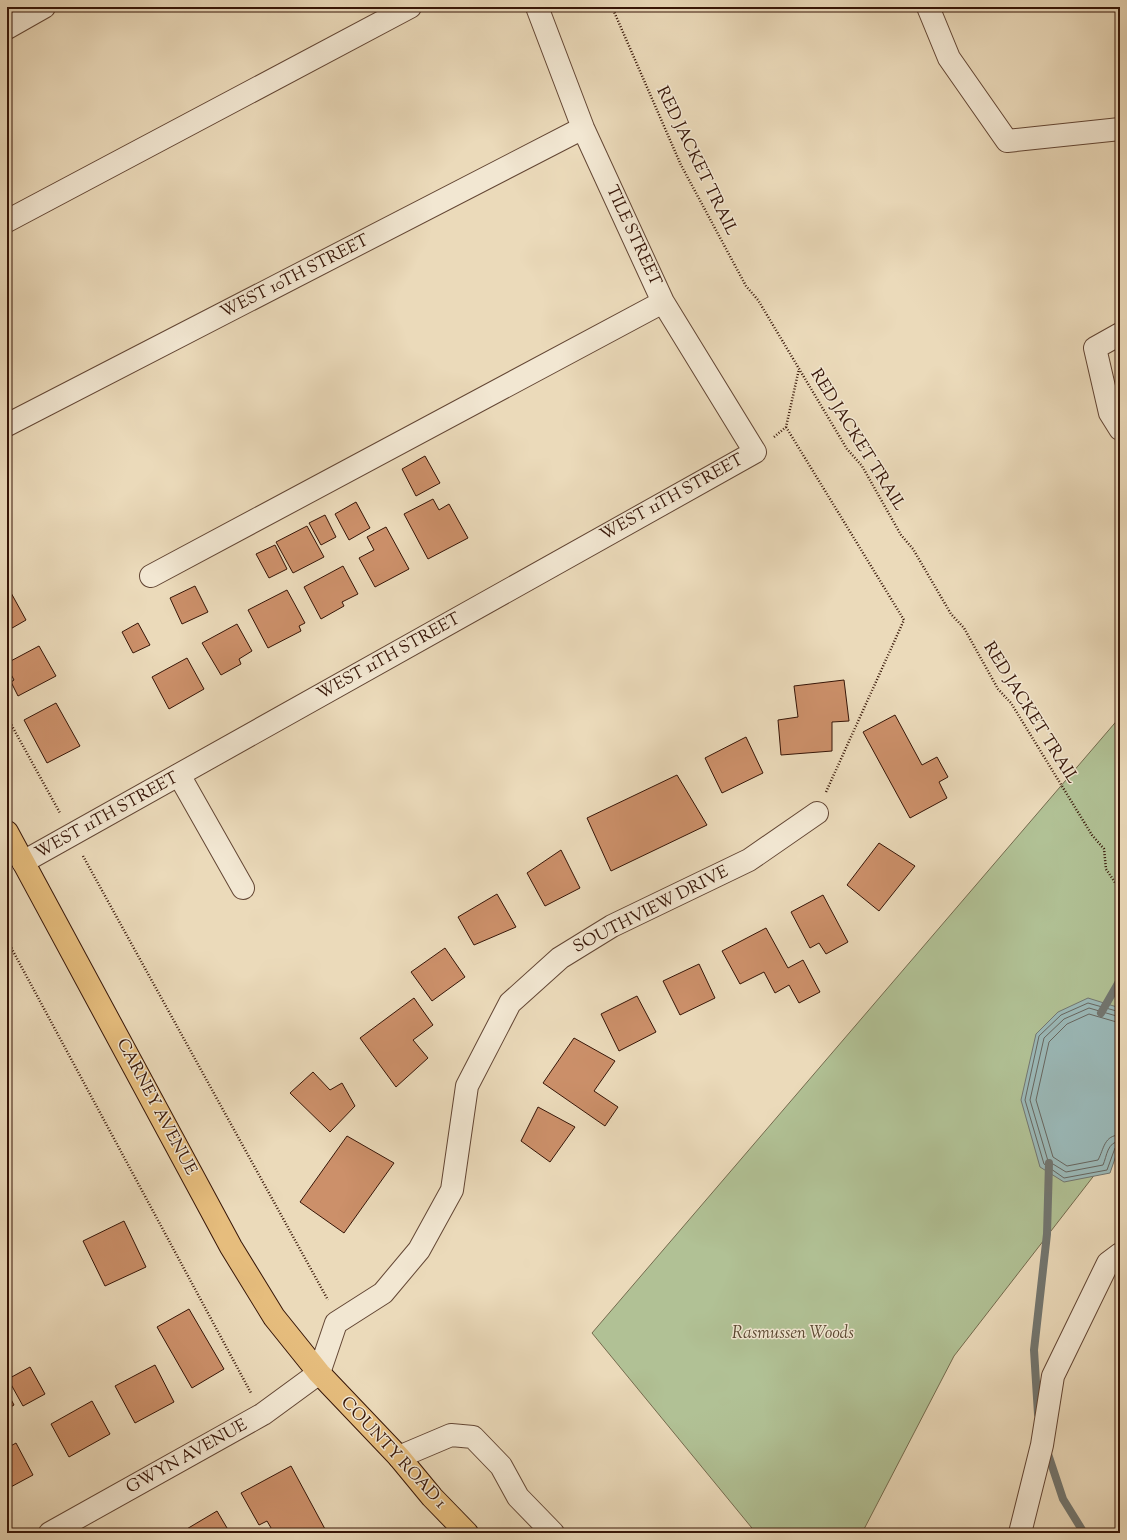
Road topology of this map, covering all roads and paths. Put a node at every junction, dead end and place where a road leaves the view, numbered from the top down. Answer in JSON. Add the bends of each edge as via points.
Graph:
{"nodes":[{"id":1,"x":44,"y":7,"type":"edge"},
{"id":2,"x":410,"y":7,"type":"edge"},
{"id":3,"x":536,"y":7,"type":"edge"},
{"id":4,"x":612,"y":7,"type":"edge"},
{"id":5,"x":928,"y":7,"type":"edge"},
{"id":6,"x":7,"y":28,"type":"edge"},
{"id":7,"x":583,"y":128,"type":"junction"},
{"id":8,"x":1120,"y":129,"type":"edge"},
{"id":9,"x":7,"y":221,"type":"edge"},
{"id":10,"x":663,"y":302,"type":"junction"},
{"id":11,"x":1120,"y":334,"type":"edge"},
{"id":12,"x":800,"y":369,"type":"junction"},
{"id":13,"x":7,"y":425,"type":"edge"},
{"id":14,"x":786,"y":427,"type":"junction"},
{"id":15,"x":1120,"y":429,"type":"edge"},
{"id":16,"x":755,"y":452,"type":"junction"},
{"id":17,"x":151,"y":576,"type":"dead end"},
{"id":18,"x":7,"y":717,"type":"edge"},
{"id":19,"x":179,"y":775,"type":"junction"},
{"id":20,"x":817,"y":813,"type":"joint"},
{"id":21,"x":7,"y":832,"type":"edge"},
{"id":22,"x":72,"y":835,"type":"junction"},
{"id":23,"x":24,"y":862,"type":"junction"},
{"id":24,"x":243,"y":888,"type":"dead end"},
{"id":25,"x":1120,"y":890,"type":"edge"},
{"id":26,"x":7,"y":940,"type":"edge"},
{"id":27,"x":1120,"y":1254,"type":"edge"},
{"id":28,"x":336,"y":1323,"type":"junction"},
{"id":29,"x":319,"y":1373,"type":"junction"},
{"id":30,"x":263,"y":1414,"type":"junction"},
{"id":31,"x":399,"y":1457,"type":"junction"},
{"id":32,"x":50,"y":1533,"type":"edge"},
{"id":33,"x":467,"y":1533,"type":"edge"},
{"id":34,"x":553,"y":1533,"type":"edge"},
{"id":35,"x":1020,"y":1533,"type":"edge"}],
"edges":[{"from":1,"to":6,"type":"street"},
{"from":2,"to":9,"type":"street"},
{"from":3,"to":7,"type":"street","name":"TILE STREET"},
{"from":4,"to":12,"type":"path","name":"RED JACKET TRAIL","via":[[681,165],[746,286],[758,300]]},
{"from":5,"to":8,"type":"street","via":[[949,58],[1007,141]]},
{"from":7,"to":10,"type":"street","name":"TILE STREET"},
{"from":7,"to":13,"type":"street","name":"WEST 10TH STREET"},
{"from":10,"to":16,"type":"street","name":"TILE STREET"},
{"from":10,"to":17,"type":"street"},
{"from":11,"to":15,"type":"street","via":[[1095,348],[1110,413]]},
{"from":12,"to":14,"type":"path"},
{"from":12,"to":25,"type":"path","name":"RED JACKET TRAIL","via":[[847,449],[862,466],[901,535],[914,549],[951,614],[964,628],[998,689],[1011,704],[1092,835],[1104,850],[1106,869]]},
{"from":14,"to":16,"type":"path"},
{"from":14,"to":20,"type":"path","via":[[904,620]]},
{"from":16,"to":19,"type":"street","name":"WEST 11TH STREET"},
{"from":18,"to":22,"type":"path"},
{"from":19,"to":22,"type":"street","name":"WEST 11TH STREET"},
{"from":19,"to":24,"type":"street"},
{"from":20,"to":28,"type":"street","name":"SOUTHVIEW DRIVE","via":[[749,860],[612,926],[560,958],[510,1003],[467,1086],[452,1190],[419,1250],[383,1293]]},
{"from":21,"to":23,"type":"main road","name":"CARNEY AVENUE"},
{"from":22,"to":23,"type":"street","name":"WEST 11TH STREET"},
{"from":22,"to":28,"type":"path","via":[[328,1299]]},
{"from":23,"to":29,"type":"main road","name":"CARNEY AVENUE","via":[[232,1246],[274,1317]]},
{"from":26,"to":30,"type":"path"},
{"from":27,"to":35,"type":"street","via":[[1108,1263],[1053,1376],[1042,1445]]},
{"from":28,"to":29,"type":"street"},
{"from":29,"to":30,"type":"street","name":"GWYN AVENUE"},
{"from":29,"to":31,"type":"main road","name":"COUNTY ROAD 1"},
{"from":30,"to":32,"type":"street","name":"GWYN AVENUE"},
{"from":31,"to":33,"type":"main road","name":"COUNTY ROAD 1","via":[[432,1497]]},
{"from":31,"to":34,"type":"street","via":[[451,1434],[473,1437],[501,1466],[518,1497]]}]}
